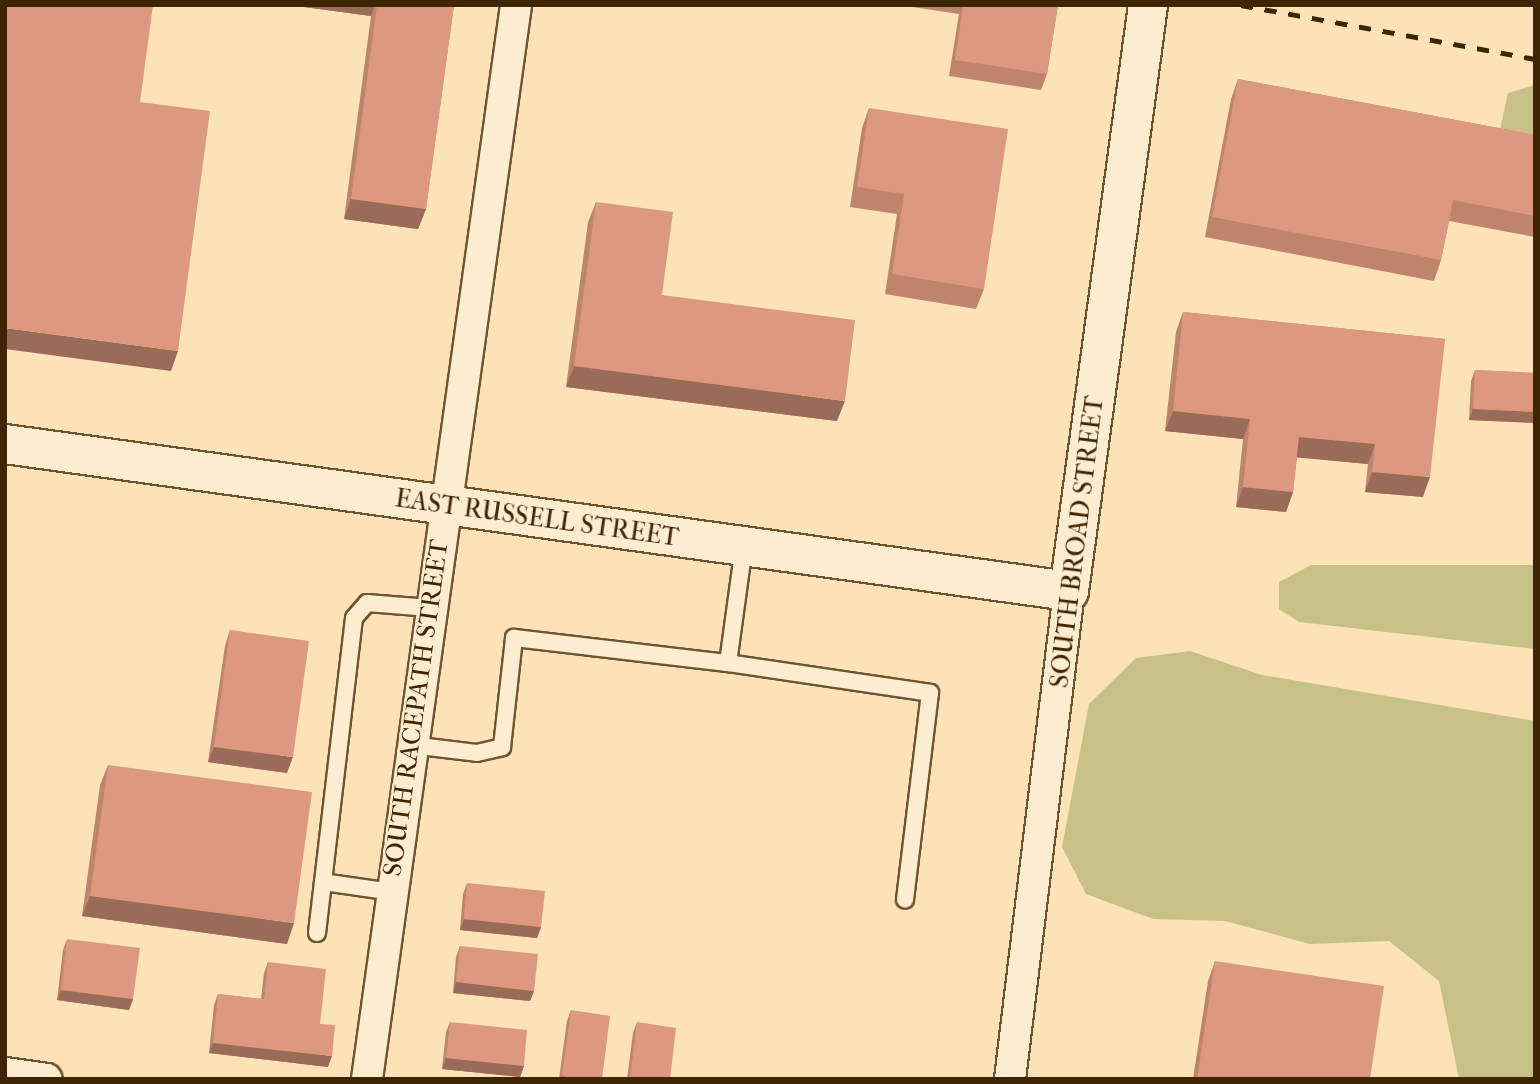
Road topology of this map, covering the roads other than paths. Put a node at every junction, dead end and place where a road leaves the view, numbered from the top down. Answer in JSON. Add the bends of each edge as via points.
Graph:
{"nodes":[{"id":1,"x":516,"y":5,"type":"edge"},
{"id":2,"x":1148,"y":5,"type":"edge"},
{"id":3,"x":5,"y":444,"type":"edge"},
{"id":4,"x":443,"y":505,"type":"junction"},
{"id":5,"x":744,"y":546,"type":"junction"},
{"id":6,"x":1069,"y":591,"type":"junction"},
{"id":7,"x":430,"y":608,"type":"junction"},
{"id":8,"x":728,"y":663,"type":"junction"},
{"id":9,"x":411,"y":745,"type":"junction"},
{"id":10,"x":323,"y":882,"type":"junction"},
{"id":11,"x":392,"y":892,"type":"junction"},
{"id":12,"x":905,"y":899,"type":"dead end"},
{"id":13,"x":317,"y":933,"type":"dead end"},
{"id":14,"x":5,"y":1073,"type":"edge"},
{"id":15,"x":47,"y":1079,"type":"edge"},
{"id":16,"x":367,"y":1079,"type":"edge"},
{"id":17,"x":1010,"y":1079,"type":"edge"}],
"edges":[{"from":1,"to":4,"type":"street","name":"SOUTH RACEPATH STREET"},
{"from":2,"to":6,"type":"street","name":"SOUTH BROAD STREET"},
{"from":3,"to":4,"type":"street","name":"EAST RUSSELL STREET"},
{"from":4,"to":5,"type":"street","name":"EAST RUSSELL STREET"},
{"from":4,"to":7,"type":"street","name":"SOUTH RACEPATH STREET"},
{"from":5,"to":6,"type":"street","name":"EAST RUSSELL STREET"},
{"from":5,"to":8,"type":"lane"},
{"from":6,"to":17,"type":"street","name":"SOUTH BROAD STREET"},
{"from":7,"to":9,"type":"street","name":"SOUTH RACEPATH STREET"},
{"from":7,"to":10,"type":"lane","via":[[367,603],[354,618]]},
{"from":8,"to":9,"type":"lane","via":[[514,638],[502,747],[477,752]]},
{"from":8,"to":12,"type":"lane","via":[[930,693]]},
{"from":9,"to":11,"type":"street","name":"SOUTH RACEPATH STREET"},
{"from":10,"to":11,"type":"lane"},
{"from":10,"to":13,"type":"lane"},
{"from":11,"to":16,"type":"street","name":"SOUTH RACEPATH STREET"},
{"from":14,"to":15,"type":"street"}]}
